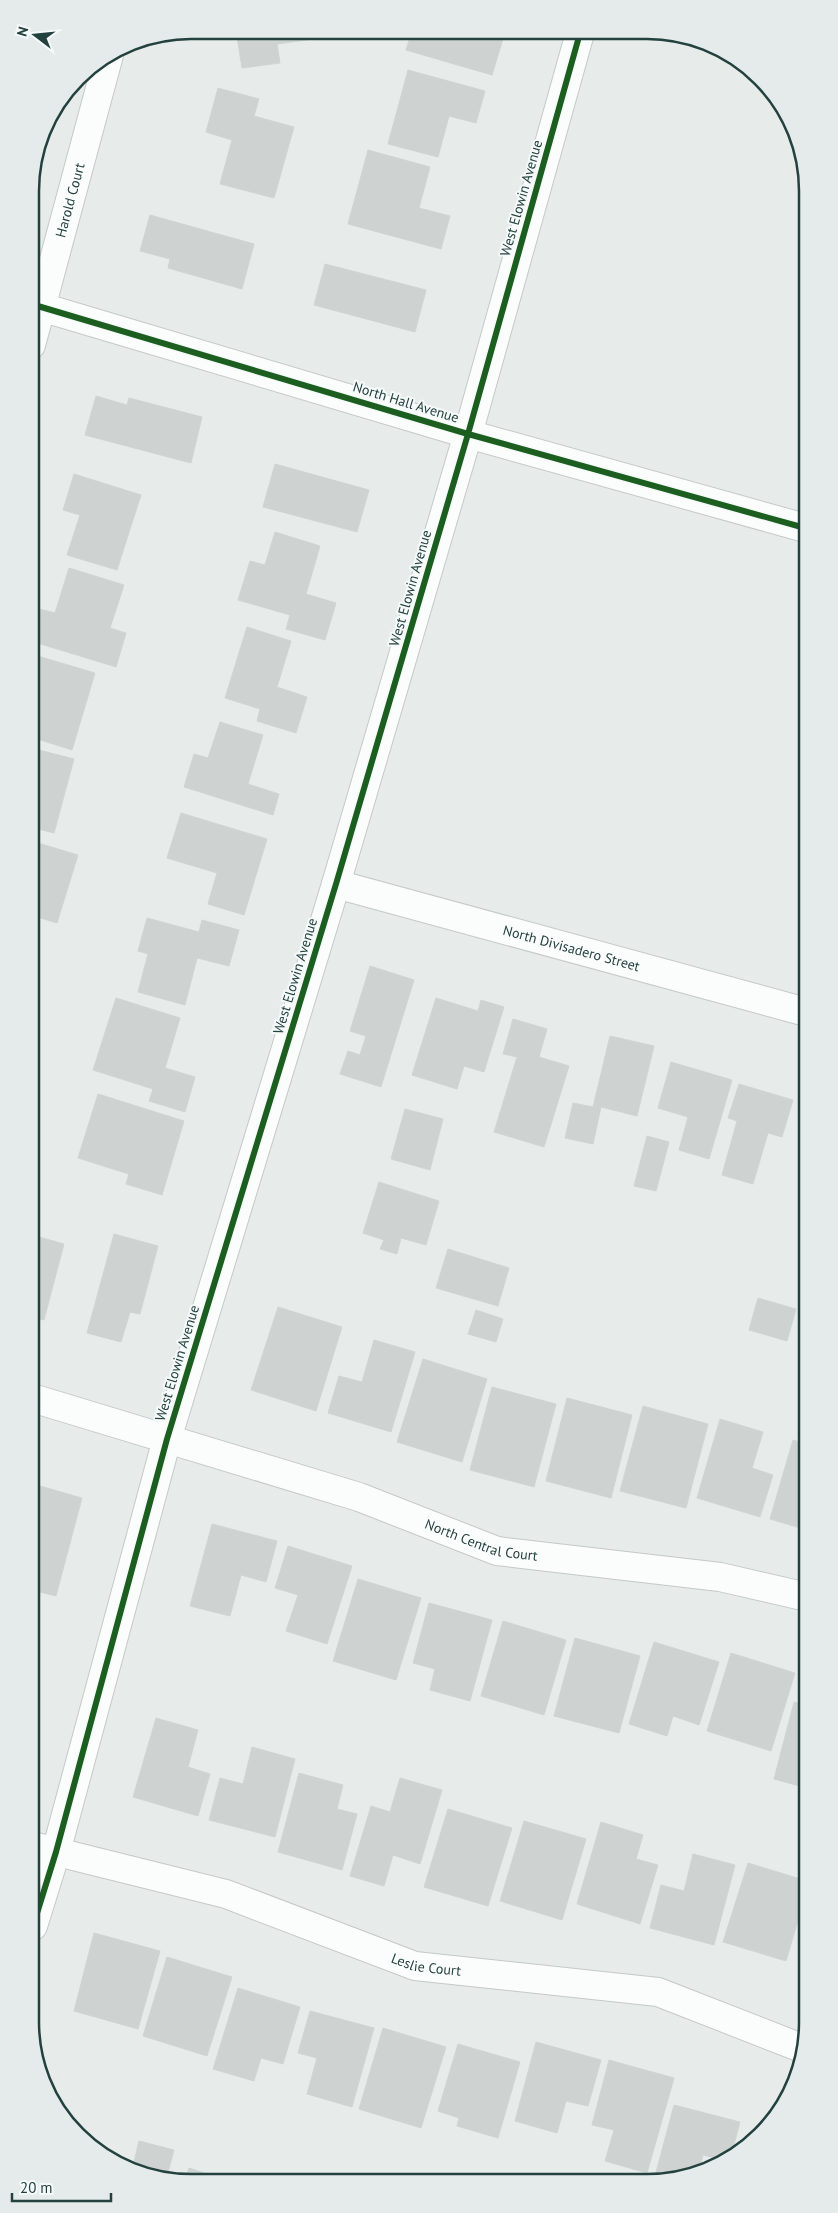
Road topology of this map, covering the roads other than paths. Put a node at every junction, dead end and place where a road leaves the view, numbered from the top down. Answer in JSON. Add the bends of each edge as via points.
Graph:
{"nodes":[{"id":1,"x":578,"y":39,"type":"edge"},
{"id":2,"x":106,"y":64,"type":"edge"},
{"id":3,"x":39,"y":296,"type":"edge"},
{"id":4,"x":39,"y":307,"type":"edge"},
{"id":5,"x":468,"y":434,"type":"junction"},
{"id":6,"x":799,"y":526,"type":"edge"},
{"id":7,"x":336,"y":884,"type":"junction"},
{"id":8,"x":799,"y":1010,"type":"edge"},
{"id":9,"x":39,"y":1400,"type":"edge"},
{"id":10,"x":166,"y":1439,"type":"junction"},
{"id":11,"x":799,"y":1595,"type":"edge"},
{"id":12,"x":44,"y":1849,"type":"edge"},
{"id":13,"x":39,"y":1884,"type":"edge"},
{"id":14,"x":797,"y":2045,"type":"edge"}],
"edges":[{"from":1,"to":5,"type":"street","name":"West Elowin Avenue"},
{"from":2,"to":3,"type":"street","name":"Harold Court"},
{"from":4,"to":5,"type":"street","name":"North Hall Avenue"},
{"from":5,"to":6,"type":"street","name":"North Hall Avenue"},
{"from":5,"to":7,"type":"street","name":"West Elowin Avenue"},
{"from":7,"to":8,"type":"street","name":"North Divisadero Street"},
{"from":7,"to":10,"type":"street","name":"West Elowin Avenue"},
{"from":9,"to":10,"type":"street","name":"North Central Court"},
{"from":10,"to":11,"type":"street","name":"North Central Court","via":[[360,1497],[497,1551],[720,1577]]},
{"from":10,"to":12,"type":"street","name":"West Elowin Avenue"},
{"from":12,"to":13,"type":"street","name":"West Elowin Avenue"},
{"from":12,"to":14,"type":"street","name":"Leslie Court","via":[[226,1894],[415,1966],[658,1992]]}]}
